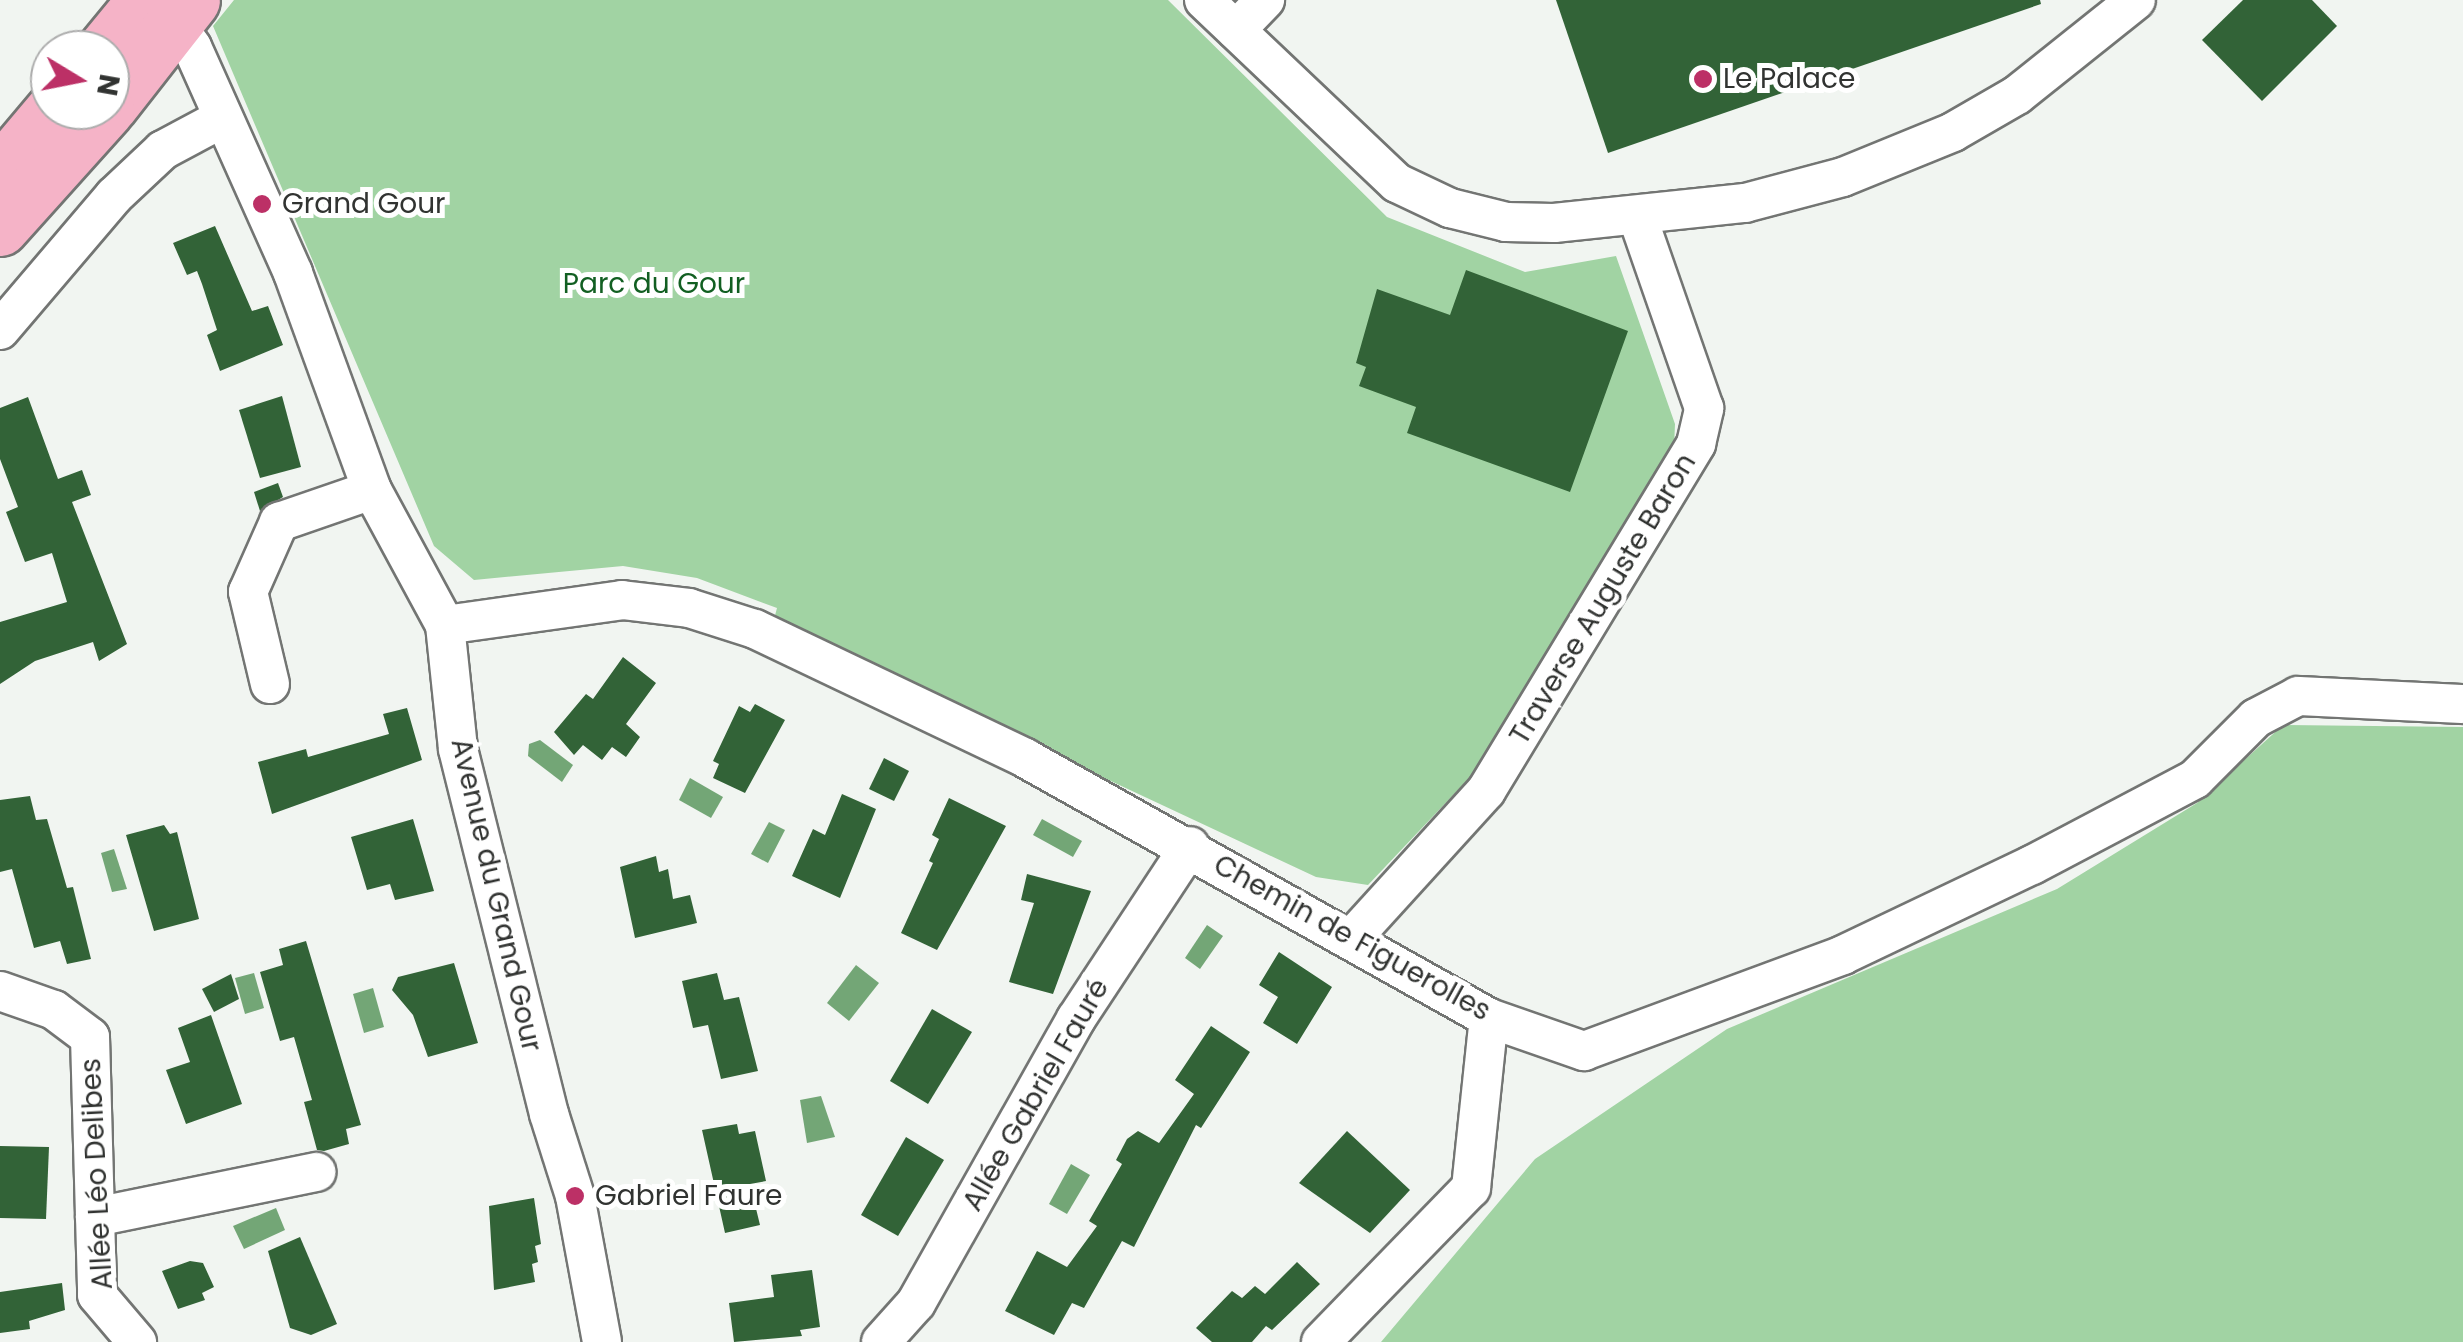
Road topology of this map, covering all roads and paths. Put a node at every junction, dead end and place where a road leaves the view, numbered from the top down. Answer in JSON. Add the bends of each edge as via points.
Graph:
{"nodes":[{"id":1,"x":1204,"y":0,"type":"edge"},
{"id":2,"x":1265,"y":0,"type":"edge"},
{"id":3,"x":2136,"y":0,"type":"edge"},
{"id":4,"x":167,"y":5,"type":"edge"},
{"id":5,"x":1236,"y":30,"type":"junction"},
{"id":6,"x":130,"y":31,"type":"edge"},
{"id":7,"x":130,"y":69,"type":"edge"},
{"id":8,"x":223,"y":118,"type":"junction"},
{"id":9,"x":36,"y":130,"type":"edge"},
{"id":10,"x":87,"y":130,"type":"edge"},
{"id":11,"x":0,"y":173,"type":"edge"},
{"id":12,"x":1637,"y":216,"type":"junction"},
{"id":13,"x":0,"y":228,"type":"edge"},
{"id":14,"x":0,"y":330,"type":"edge"},
{"id":15,"x":372,"y":490,"type":"junction"},
{"id":16,"x":445,"y":624,"type":"junction"},
{"id":17,"x":270,"y":684,"type":"dead end"},
{"id":18,"x":2463,"y":704,"type":"edge"},
{"id":19,"x":1190,"y":846,"type":"junction"},
{"id":20,"x":1354,"y":936,"type":"junction"},
{"id":21,"x":0,"y":991,"type":"edge"},
{"id":22,"x":1490,"y":1018,"type":"junction"},
{"id":23,"x":316,"y":1172,"type":"dead end"},
{"id":24,"x":95,"y":1218,"type":"junction"},
{"id":25,"x":137,"y":1342,"type":"edge"},
{"id":26,"x":602,"y":1342,"type":"edge"},
{"id":27,"x":881,"y":1342,"type":"edge"},
{"id":28,"x":1321,"y":1342,"type":"edge"}],
"edges":[{"from":1,"to":5,"type":"street"},
{"from":2,"to":5,"type":"street"},
{"from":3,"to":12,"type":"street","via":[[2017,96],[1953,132],[1826,181],[1745,202]]},
{"from":4,"to":6,"type":"main road"},
{"from":4,"to":7,"type":"main road"},
{"from":4,"to":8,"type":"street","name":"Avenue du Grand Gour"},
{"from":5,"to":12,"type":"street","via":[[1396,183],[1450,208],[1506,222]]},
{"from":8,"to":14,"type":"street","via":[[163,150],[114,196]]},
{"from":8,"to":15,"type":"street","name":"Avenue du Grand Gour","via":[[293,274]]},
{"from":9,"to":11,"type":"main road"},
{"from":10,"to":13,"type":"main road"},
{"from":12,"to":20,"type":"street","name":"Traverse Auguste Baron","via":[[1704,408],[1696,444],[1486,791]]},
{"from":15,"to":16,"type":"street","name":"Avenue du Grand Gour"},
{"from":15,"to":17,"type":"street","via":[[279,522],[248,592]]},
{"from":16,"to":19,"type":"street","name":"Chemin de Figuerolles","via":[[622,600],[689,608],[755,629]]},
{"from":16,"to":26,"type":"street","name":"Avenue du Grand Gour","via":[[458,749],[549,1114],[576,1196]]},
{"from":18,"to":22,"type":"street","name":"Chemin de Figuerolles","via":[[2298,696],[2256,718],[2194,780],[2032,865],[1843,955],[1584,1051]]},
{"from":19,"to":20,"type":"street","name":"Chemin de Figuerolles"},
{"from":19,"to":27,"type":"street","name":"Allée Gabriel Fauré","via":[[1076,1019],[916,1304]]},
{"from":20,"to":22,"type":"street","name":"Chemin de Figuerolles"},
{"from":21,"to":24,"type":"street","name":"Allée Léo Delibes","via":[[54,1010],[90,1036]]},
{"from":22,"to":28,"type":"street","via":[[1471,1188]]},
{"from":23,"to":24,"type":"street"},
{"from":24,"to":25,"type":"street","name":"Allée Léo Delibes","via":[[97,1295]]}]}
